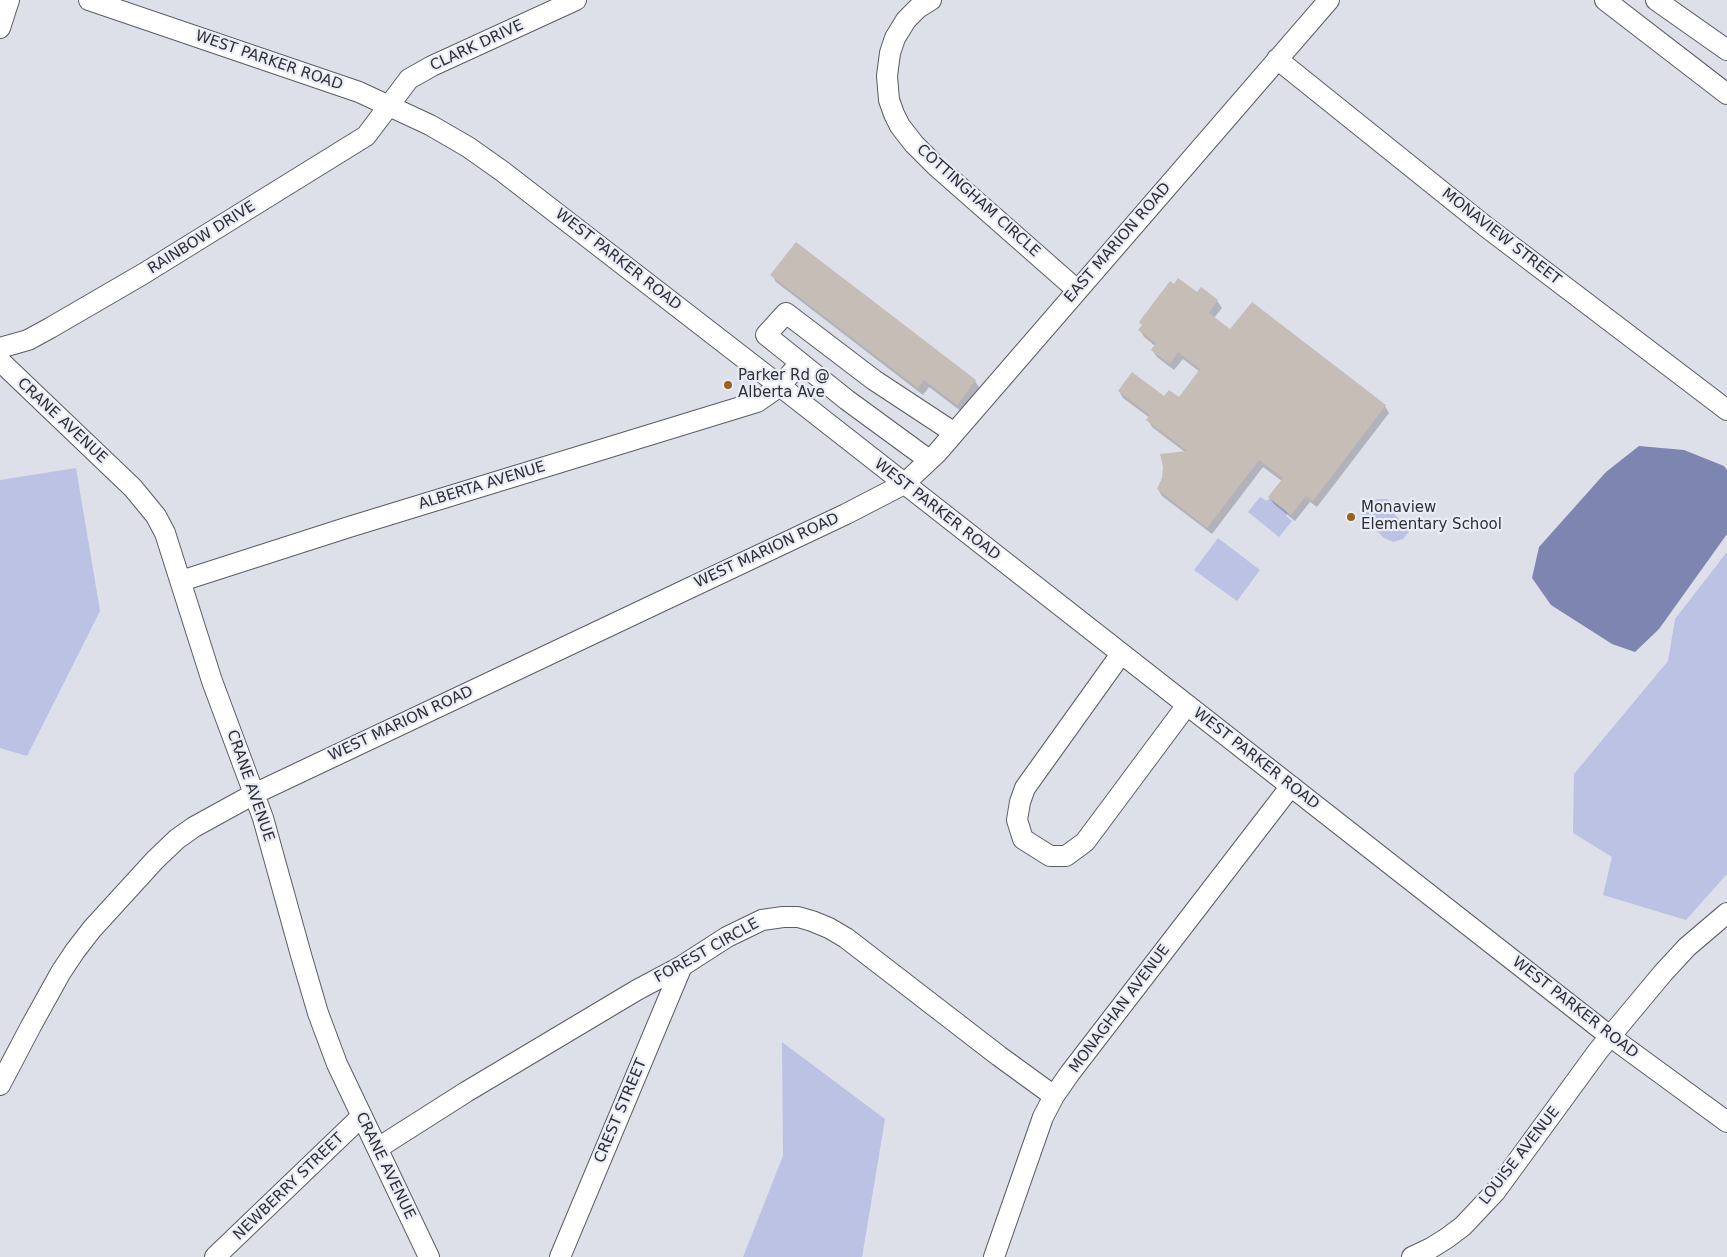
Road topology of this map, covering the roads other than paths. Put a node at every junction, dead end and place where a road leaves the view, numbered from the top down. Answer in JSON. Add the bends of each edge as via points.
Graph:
{"nodes":[{"id":1,"x":9,"y":0,"type":"edge"},
{"id":2,"x":89,"y":0,"type":"edge"},
{"id":3,"x":576,"y":0,"type":"edge"},
{"id":4,"x":931,"y":0,"type":"edge"},
{"id":5,"x":1330,"y":0,"type":"edge"},
{"id":6,"x":1605,"y":0,"type":"edge"},
{"id":7,"x":1656,"y":0,"type":"edge"},
{"id":8,"x":0,"y":28,"type":"edge"},
{"id":9,"x":1727,"y":50,"type":"edge"},
{"id":10,"x":1277,"y":59,"type":"junction"},
{"id":11,"x":1727,"y":94,"type":"edge"},
{"id":12,"x":389,"y":105,"type":"junction"},
{"id":13,"x":1077,"y":290,"type":"junction"},
{"id":14,"x":0,"y":348,"type":"edge"},
{"id":15,"x":0,"y":361,"type":"edge"},
{"id":16,"x":800,"y":363,"type":"junction"},
{"id":17,"x":780,"y":386,"type":"junction"},
{"id":18,"x":847,"y":400,"type":"junction"},
{"id":19,"x":905,"y":402,"type":"junction"},
{"id":20,"x":1727,"y":410,"type":"edge"},
{"id":21,"x":872,"y":418,"type":"junction"},
{"id":22,"x":828,"y":424,"type":"junction"},
{"id":23,"x":953,"y":432,"type":"junction"},
{"id":24,"x":929,"y":460,"type":"junction"},
{"id":25,"x":904,"y":484,"type":"junction"},
{"id":26,"x":181,"y":581,"type":"junction"},
{"id":27,"x":1121,"y":654,"type":"junction"},
{"id":28,"x":1187,"y":706,"type":"junction"},
{"id":29,"x":1291,"y":786,"type":"junction"},
{"id":30,"x":254,"y":794,"type":"junction"},
{"id":31,"x":1727,"y":913,"type":"edge"},
{"id":32,"x":682,"y":966,"type":"junction"},
{"id":33,"x":1611,"y":1037,"type":"junction"},
{"id":34,"x":0,"y":1085,"type":"edge"},
{"id":35,"x":1054,"y":1096,"type":"junction"},
{"id":36,"x":362,"y":1116,"type":"junction"},
{"id":37,"x":1727,"y":1122,"type":"edge"},
{"id":38,"x":378,"y":1148,"type":"junction"},
{"id":39,"x":215,"y":1257,"type":"edge"},
{"id":40,"x":429,"y":1257,"type":"edge"},
{"id":41,"x":560,"y":1257,"type":"edge"},
{"id":42,"x":994,"y":1257,"type":"edge"},
{"id":43,"x":1412,"y":1257,"type":"edge"}],
"edges":[{"from":1,"to":8,"type":"street"},
{"from":2,"to":12,"type":"street","name":"WEST PARKER ROAD","via":[[360,92]]},
{"from":3,"to":12,"type":"street","name":"CLARK DRIVE","via":[[408,79]]},
{"from":4,"to":13,"type":"street","name":"COTTINGHAM CIRCLE","via":[[906,20],[890,53],[887,76],[889,100],[900,126],[936,166]]},
{"from":5,"to":10,"type":"street","name":"EAST MARION ROAD"},
{"from":6,"to":11,"type":"street"},
{"from":7,"to":9,"type":"street"},
{"from":10,"to":13,"type":"street","name":"EAST MARION ROAD"},
{"from":10,"to":20,"type":"street","name":"MONAVIEW STREET","via":[[1485,226]]},
{"from":12,"to":14,"type":"street","name":"RAINBOW DRIVE","via":[[366,136],[143,274],[28,340]]},
{"from":12,"to":17,"type":"street","name":"WEST PARKER ROAD","via":[[468,147],[502,171]]},
{"from":13,"to":23,"type":"street","name":"EAST MARION ROAD"},
{"from":15,"to":26,"type":"street","name":"CRANE AVENUE","via":[[146,502],[165,533]]},
{"from":16,"to":17,"type":"street","name":"ALBERTA AVENUE"},
{"from":16,"to":18,"type":"street"},
{"from":16,"to":19,"type":"street","via":[[766,336],[786,313]]},
{"from":17,"to":22,"type":"street","name":"WEST PARKER ROAD"},
{"from":17,"to":26,"type":"street","name":"ALBERTA AVENUE","via":[[758,402],[349,526]]},
{"from":18,"to":21,"type":"street"},
{"from":18,"to":22,"type":"street"},
{"from":19,"to":21,"type":"street"},
{"from":19,"to":23,"type":"street"},
{"from":21,"to":24,"type":"street"},
{"from":22,"to":25,"type":"street","name":"WEST PARKER ROAD"},
{"from":23,"to":24,"type":"street","name":"EAST MARION ROAD"},
{"from":24,"to":25,"type":"street","name":"EAST MARION ROAD"},
{"from":25,"to":27,"type":"street","name":"WEST PARKER ROAD"},
{"from":25,"to":30,"type":"street","name":"WEST MARION ROAD"},
{"from":26,"to":30,"type":"street","name":"CRANE AVENUE","via":[[212,681]]},
{"from":27,"to":28,"type":"street","name":"WEST PARKER ROAD"},
{"from":27,"to":28,"type":"street","via":[[1025,788],[1017,820],[1022,839],[1050,856],[1066,856],[1084,842]]},
{"from":28,"to":29,"type":"street","name":"WEST PARKER ROAD"},
{"from":29,"to":33,"type":"street","name":"WEST PARKER ROAD"},
{"from":29,"to":35,"type":"street","name":"MONAGHAN AVENUE"},
{"from":30,"to":34,"type":"street","name":"WEST MARION ROAD","via":[[177,839],[92,929],[61,972]]},
{"from":30,"to":36,"type":"street","name":"CRANE AVENUE","via":[[318,1013],[337,1064]]},
{"from":31,"to":33,"type":"street","name":"LOUISE AVENUE","via":[[1681,954]]},
{"from":32,"to":35,"type":"street","name":"FOREST CIRCLE","via":[[727,937],[762,920],[783,916],[812,921],[846,938]]},
{"from":32,"to":38,"type":"street","name":"FOREST CIRCLE","via":[[491,1077]]},
{"from":32,"to":41,"type":"street","name":"CREST STREET"},
{"from":33,"to":37,"type":"street","name":"WEST PARKER ROAD"},
{"from":33,"to":43,"type":"street","name":"LOUISE AVENUE","via":[[1495,1192],[1463,1226],[1432,1248]]},
{"from":35,"to":42,"type":"street","name":"MONAGHAN AVENUE"},
{"from":36,"to":38,"type":"street","name":"CRANE AVENUE"},
{"from":36,"to":39,"type":"street","name":"NEWBERRY STREET"},
{"from":38,"to":40,"type":"street","name":"CRANE AVENUE"}]}
